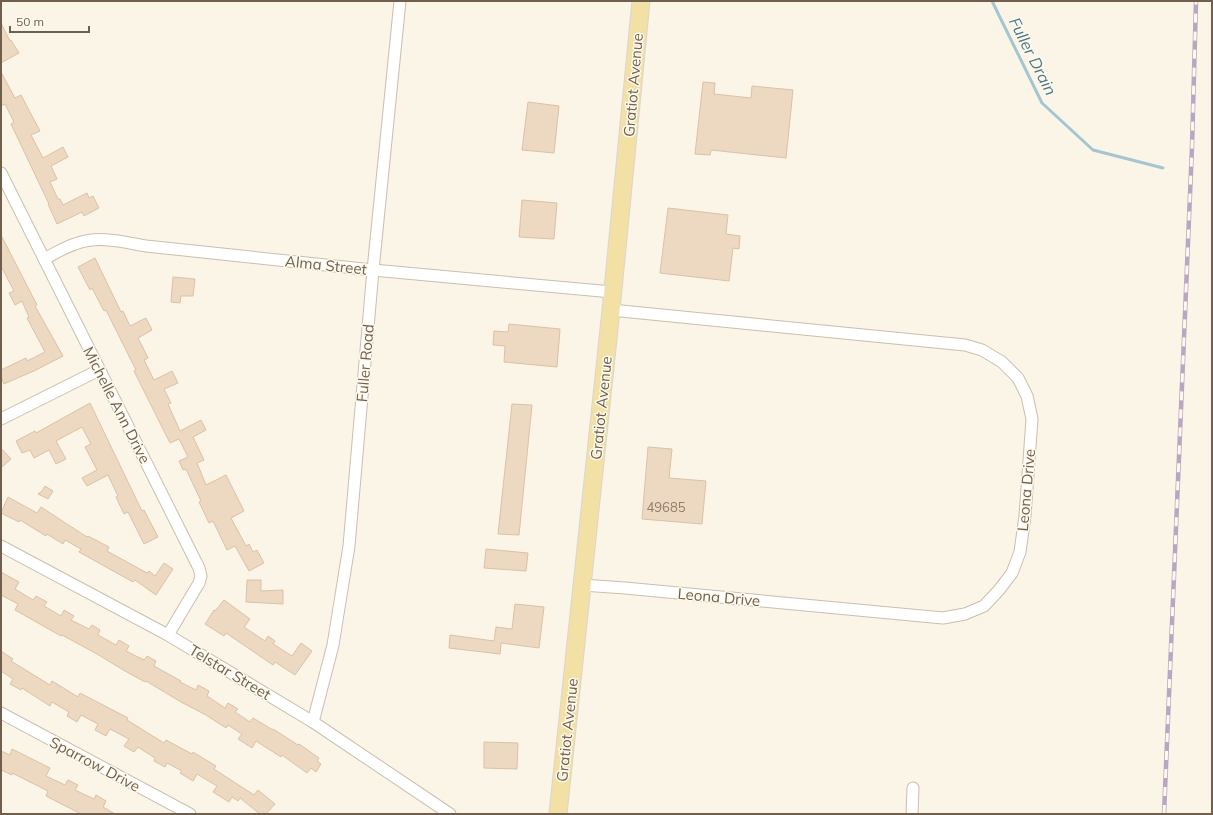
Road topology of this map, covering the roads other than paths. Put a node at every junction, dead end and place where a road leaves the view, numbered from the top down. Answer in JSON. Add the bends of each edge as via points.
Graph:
{"nodes":[{"id":1,"x":400,"y":1,"type":"edge"},
{"id":2,"x":641,"y":1,"type":"edge"},
{"id":3,"x":1,"y":173,"type":"edge"},
{"id":4,"x":44,"y":259,"type":"junction"},
{"id":5,"x":373,"y":270,"type":"junction"},
{"id":6,"x":612,"y":292,"type":"junction"},
{"id":7,"x":611,"y":310,"type":"junction"},
{"id":8,"x":99,"y":370,"type":"junction"},
{"id":9,"x":1,"y":419,"type":"edge"},
{"id":10,"x":1,"y":546,"type":"edge"},
{"id":11,"x":582,"y":585,"type":"junction"},
{"id":12,"x":168,"y":635,"type":"junction"},
{"id":13,"x":1,"y":713,"type":"edge"},
{"id":14,"x":313,"y":722,"type":"junction"},
{"id":15,"x":913,"y":788,"type":"dead end"},
{"id":16,"x":190,"y":814,"type":"edge"},
{"id":17,"x":450,"y":814,"type":"edge"},
{"id":18,"x":558,"y":814,"type":"edge"},
{"id":19,"x":912,"y":814,"type":"edge"}],
"edges":[{"from":1,"to":5,"type":"street","name":"Fuller Road"},
{"from":2,"to":6,"type":"main road","name":"Gratiot Avenue"},
{"from":3,"to":4,"type":"street","name":"Michelle Ann Drive"},
{"from":4,"to":5,"type":"street","name":"Alma Street","via":[[85,240],[100,239]]},
{"from":4,"to":8,"type":"street","name":"Michelle Ann Drive"},
{"from":5,"to":6,"type":"street","name":"Alma Street"},
{"from":5,"to":14,"type":"street","name":"Fuller Road","via":[[348,546],[333,645]]},
{"from":6,"to":7,"type":"main road","name":"Gratiot Avenue"},
{"from":7,"to":11,"type":"main road","name":"Gratiot Avenue"},
{"from":7,"to":11,"type":"street","name":"Leona Drive","via":[[965,345],[982,350],[1002,362],[1018,378],[1027,396],[1032,419],[1025,516],[1020,552],[1012,573],[999,590],[984,606],[965,614],[943,618]]},
{"from":8,"to":9,"type":"street"},
{"from":8,"to":12,"type":"street","name":"Michelle Ann Drive","via":[[199,568],[200,584]]},
{"from":10,"to":12,"type":"street","name":"Telstar Street"},
{"from":11,"to":18,"type":"main road","name":"Gratiot Avenue"},
{"from":12,"to":14,"type":"street","name":"Telstar Street"},
{"from":13,"to":16,"type":"street","name":"Sparrow Drive"},
{"from":14,"to":17,"type":"street","name":"Telstar Street"},
{"from":15,"to":19,"type":"street"}]}
